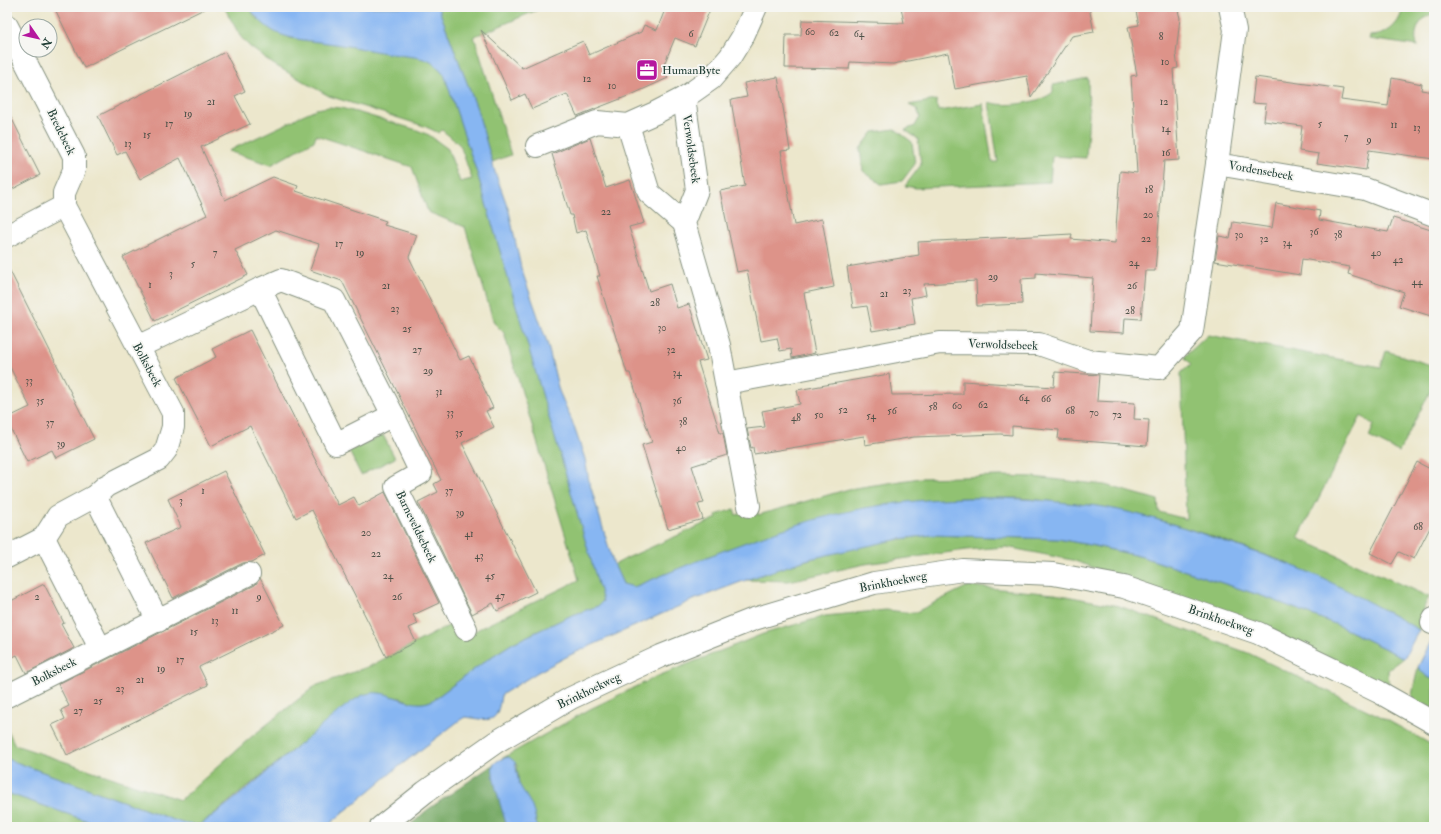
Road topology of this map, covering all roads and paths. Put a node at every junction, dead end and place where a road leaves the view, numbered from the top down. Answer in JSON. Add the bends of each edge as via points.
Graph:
{"nodes":[{"id":1,"x":756,"y":7,"type":"edge"},
{"id":2,"x":1230,"y":7,"type":"edge"},
{"id":3,"x":7,"y":26,"type":"edge"},
{"id":4,"x":684,"y":98,"type":"junction"},
{"id":5,"x":628,"y":125,"type":"junction"},
{"id":6,"x":537,"y":146,"type":"dead end"},
{"id":7,"x":1217,"y":164,"type":"junction"},
{"id":8,"x":64,"y":206,"type":"junction"},
{"id":9,"x":1434,"y":215,"type":"edge"},
{"id":10,"x":684,"y":223,"type":"junction"},
{"id":11,"x":7,"y":236,"type":"edge"},
{"id":12,"x":260,"y":289,"type":"junction"},
{"id":13,"x":138,"y":348,"type":"junction"},
{"id":14,"x":726,"y":383,"type":"junction"},
{"id":15,"x":394,"y":416,"type":"junction"},
{"id":16,"x":95,"y":496,"type":"junction"},
{"id":17,"x":749,"y":506,"type":"dead end"},
{"id":18,"x":44,"y":538,"type":"junction"},
{"id":19,"x":7,"y":557,"type":"edge"},
{"id":20,"x":249,"y":574,"type":"dead end"},
{"id":21,"x":158,"y":621,"type":"junction"},
{"id":22,"x":466,"y":629,"type":"dead end"},
{"id":23,"x":100,"y":648,"type":"junction"},
{"id":24,"x":7,"y":696,"type":"edge"},
{"id":25,"x":1434,"y":723,"type":"edge"},
{"id":26,"x":381,"y":827,"type":"edge"}],
"edges":[{"from":1,"to":4,"type":"street","name":"Verwoldsebeek","via":[[744,36],[730,57],[711,79]]},
{"from":2,"to":7,"type":"street","name":"Vordensebeek","via":[[1235,30]]},
{"from":3,"to":8,"type":"street","name":"Bredebeek","via":[[74,156],[74,170],[64,192]]},
{"from":4,"to":5,"type":"street","name":"Verwoldsebeek"},
{"from":4,"to":10,"type":"street","name":"Verwoldsebeek","via":[[697,190]]},
{"from":5,"to":6,"type":"street","name":"Verwoldsebeek","via":[[597,122]]},
{"from":5,"to":10,"type":"street","via":[[649,193]]},
{"from":7,"to":9,"type":"street","name":"Vordensebeek","via":[[1365,189]]},
{"from":7,"to":14,"type":"street","name":"Verwoldsebeek","via":[[1192,332],[1159,368],[1088,361],[1039,344],[940,342]]},
{"from":8,"to":11,"type":"street"},
{"from":8,"to":13,"type":"street","name":"Bolksbeek"},
{"from":10,"to":14,"type":"street","via":[[719,345]]},
{"from":12,"to":13,"type":"street","name":"Barneveldsebeek"},
{"from":12,"to":15,"type":"street","name":"Barneveldsebeek","via":[[281,280],[334,300]]},
{"from":12,"to":15,"type":"street","via":[[336,444]]},
{"from":13,"to":16,"type":"street","name":"Bolksbeek","via":[[173,413],[174,427],[166,450],[159,459],[106,486]]},
{"from":14,"to":17,"type":"street"},
{"from":15,"to":22,"type":"street","name":"Barneveldsebeek","via":[[421,473],[396,487]]},
{"from":16,"to":18,"type":"street","name":"Bolksbeek","via":[[58,516]]},
{"from":16,"to":21,"type":"street"},
{"from":18,"to":19,"type":"street"},
{"from":18,"to":23,"type":"street"},
{"from":20,"to":21,"type":"street","name":"Bolksbeek"},
{"from":21,"to":23,"type":"street","name":"Bolksbeek"},
{"from":23,"to":24,"type":"street","name":"Bolksbeek"},
{"from":25,"to":26,"type":"street","name":"Brinkhoekweg","via":[[1379,692],[1258,633],[1124,587],[1053,574],[963,570],[874,583],[754,618],[661,656],[571,698],[496,742]]}]}
